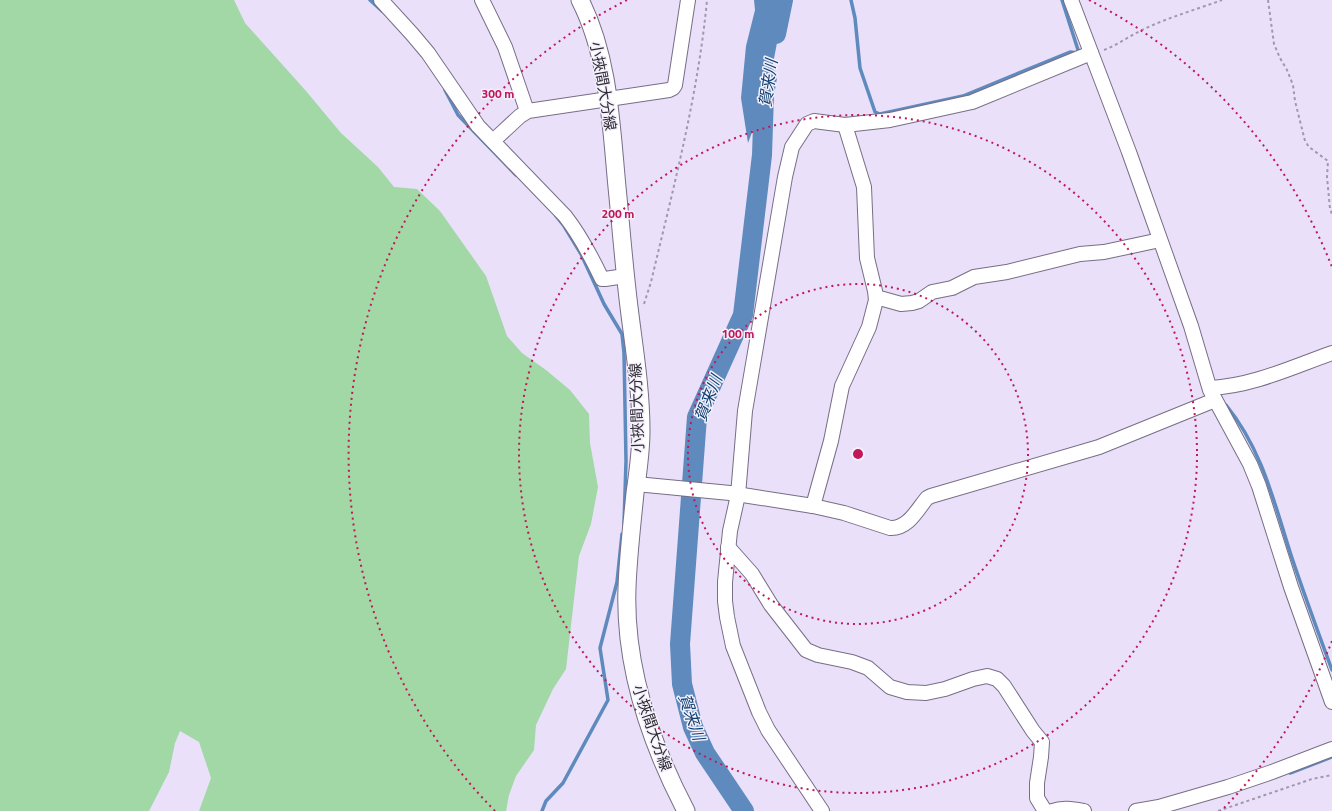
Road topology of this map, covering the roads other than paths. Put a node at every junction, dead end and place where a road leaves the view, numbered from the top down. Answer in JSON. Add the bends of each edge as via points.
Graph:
{"nodes":[{"id":1,"x":381,"y":0,"type":"edge"},
{"id":2,"x":482,"y":0,"type":"edge"},
{"id":3,"x":580,"y":0,"type":"edge"},
{"id":4,"x":688,"y":0,"type":"edge"},
{"id":5,"x":1071,"y":0,"type":"edge"},
{"id":6,"x":1091,"y":53,"type":"junction"},
{"id":7,"x":608,"y":99,"type":"junction"},
{"id":8,"x":527,"y":111,"type":"junction"},
{"id":9,"x":844,"y":125,"type":"junction"},
{"id":10,"x":493,"y":141,"type":"junction"},
{"id":11,"x":1160,"y":240,"type":"junction"},
{"id":12,"x":625,"y":276,"type":"junction"},
{"id":13,"x":876,"y":297,"type":"junction"},
{"id":14,"x":1332,"y":353,"type":"edge"},
{"id":15,"x":1213,"y":394,"type":"junction"},
{"id":16,"x":644,"y":484,"type":"junction"},
{"id":17,"x":734,"y":494,"type":"junction"},
{"id":18,"x":813,"y":506,"type":"junction"},
{"id":19,"x":728,"y":547,"type":"junction"},
{"id":20,"x":1332,"y":702,"type":"edge"},
{"id":21,"x":1332,"y":749,"type":"edge"},
{"id":22,"x":686,"y":811,"type":"edge"},
{"id":23,"x":822,"y":811,"type":"edge"},
{"id":24,"x":1045,"y":811,"type":"edge"},
{"id":25,"x":1052,"y":811,"type":"edge"},
{"id":26,"x":1084,"y":811,"type":"edge"},
{"id":27,"x":1136,"y":811,"type":"edge"}],
"edges":[{"from":1,"to":10,"type":"street","via":[[428,53],[469,114]]},
{"from":2,"to":8,"type":"street","via":[[505,47]]},
{"from":3,"to":7,"type":"main road","name":"小挾間大分線","via":[[598,48]]},
{"from":4,"to":7,"type":"street","via":[[674,86],[669,90]]},
{"from":5,"to":6,"type":"street"},
{"from":6,"to":9,"type":"street","via":[[972,102],[890,120]]},
{"from":6,"to":11,"type":"street"},
{"from":7,"to":8,"type":"street"},
{"from":7,"to":12,"type":"main road","name":"小挾間大分線"},
{"from":8,"to":10,"type":"street"},
{"from":9,"to":13,"type":"street","via":[[864,187],[867,258]]},
{"from":9,"to":17,"type":"street","via":[[814,122],[807,124],[790,153],[745,411]]},
{"from":10,"to":12,"type":"street","via":[[565,216],[587,249],[602,279]]},
{"from":11,"to":13,"type":"street","via":[[974,277],[952,288],[932,292],[912,304],[901,304]]},
{"from":11,"to":15,"type":"street"},
{"from":12,"to":16,"type":"main road","name":"小挾間大分線","via":[[640,401],[640,446]]},
{"from":13,"to":18,"type":"street","via":[[869,327],[842,386],[831,442]]},
{"from":14,"to":15,"type":"street","via":[[1256,381],[1222,388]]},
{"from":15,"to":18,"type":"street","via":[[1099,447],[931,496],[905,524],[896,528]]},
{"from":15,"to":20,"type":"street","via":[[1259,486],[1288,580]]},
{"from":16,"to":17,"type":"street"},
{"from":16,"to":22,"type":"main road","name":"小挾間大分線","via":[[627,588],[631,658],[637,688],[651,732]]},
{"from":17,"to":18,"type":"street"},
{"from":17,"to":19,"type":"street"},
{"from":19,"to":23,"type":"street","via":[[725,582],[727,617],[733,646],[768,730]]},
{"from":19,"to":24,"type":"street","via":[[752,574],[771,605],[802,646],[812,653],[868,668],[890,687],[907,692],[926,694],[972,679],[987,676],[997,679],[1042,742],[1037,798]]},
{"from":21,"to":27,"type":"street","via":[[1228,787]]},
{"from":25,"to":26,"type":"street","via":[[1060,808]]}]}
